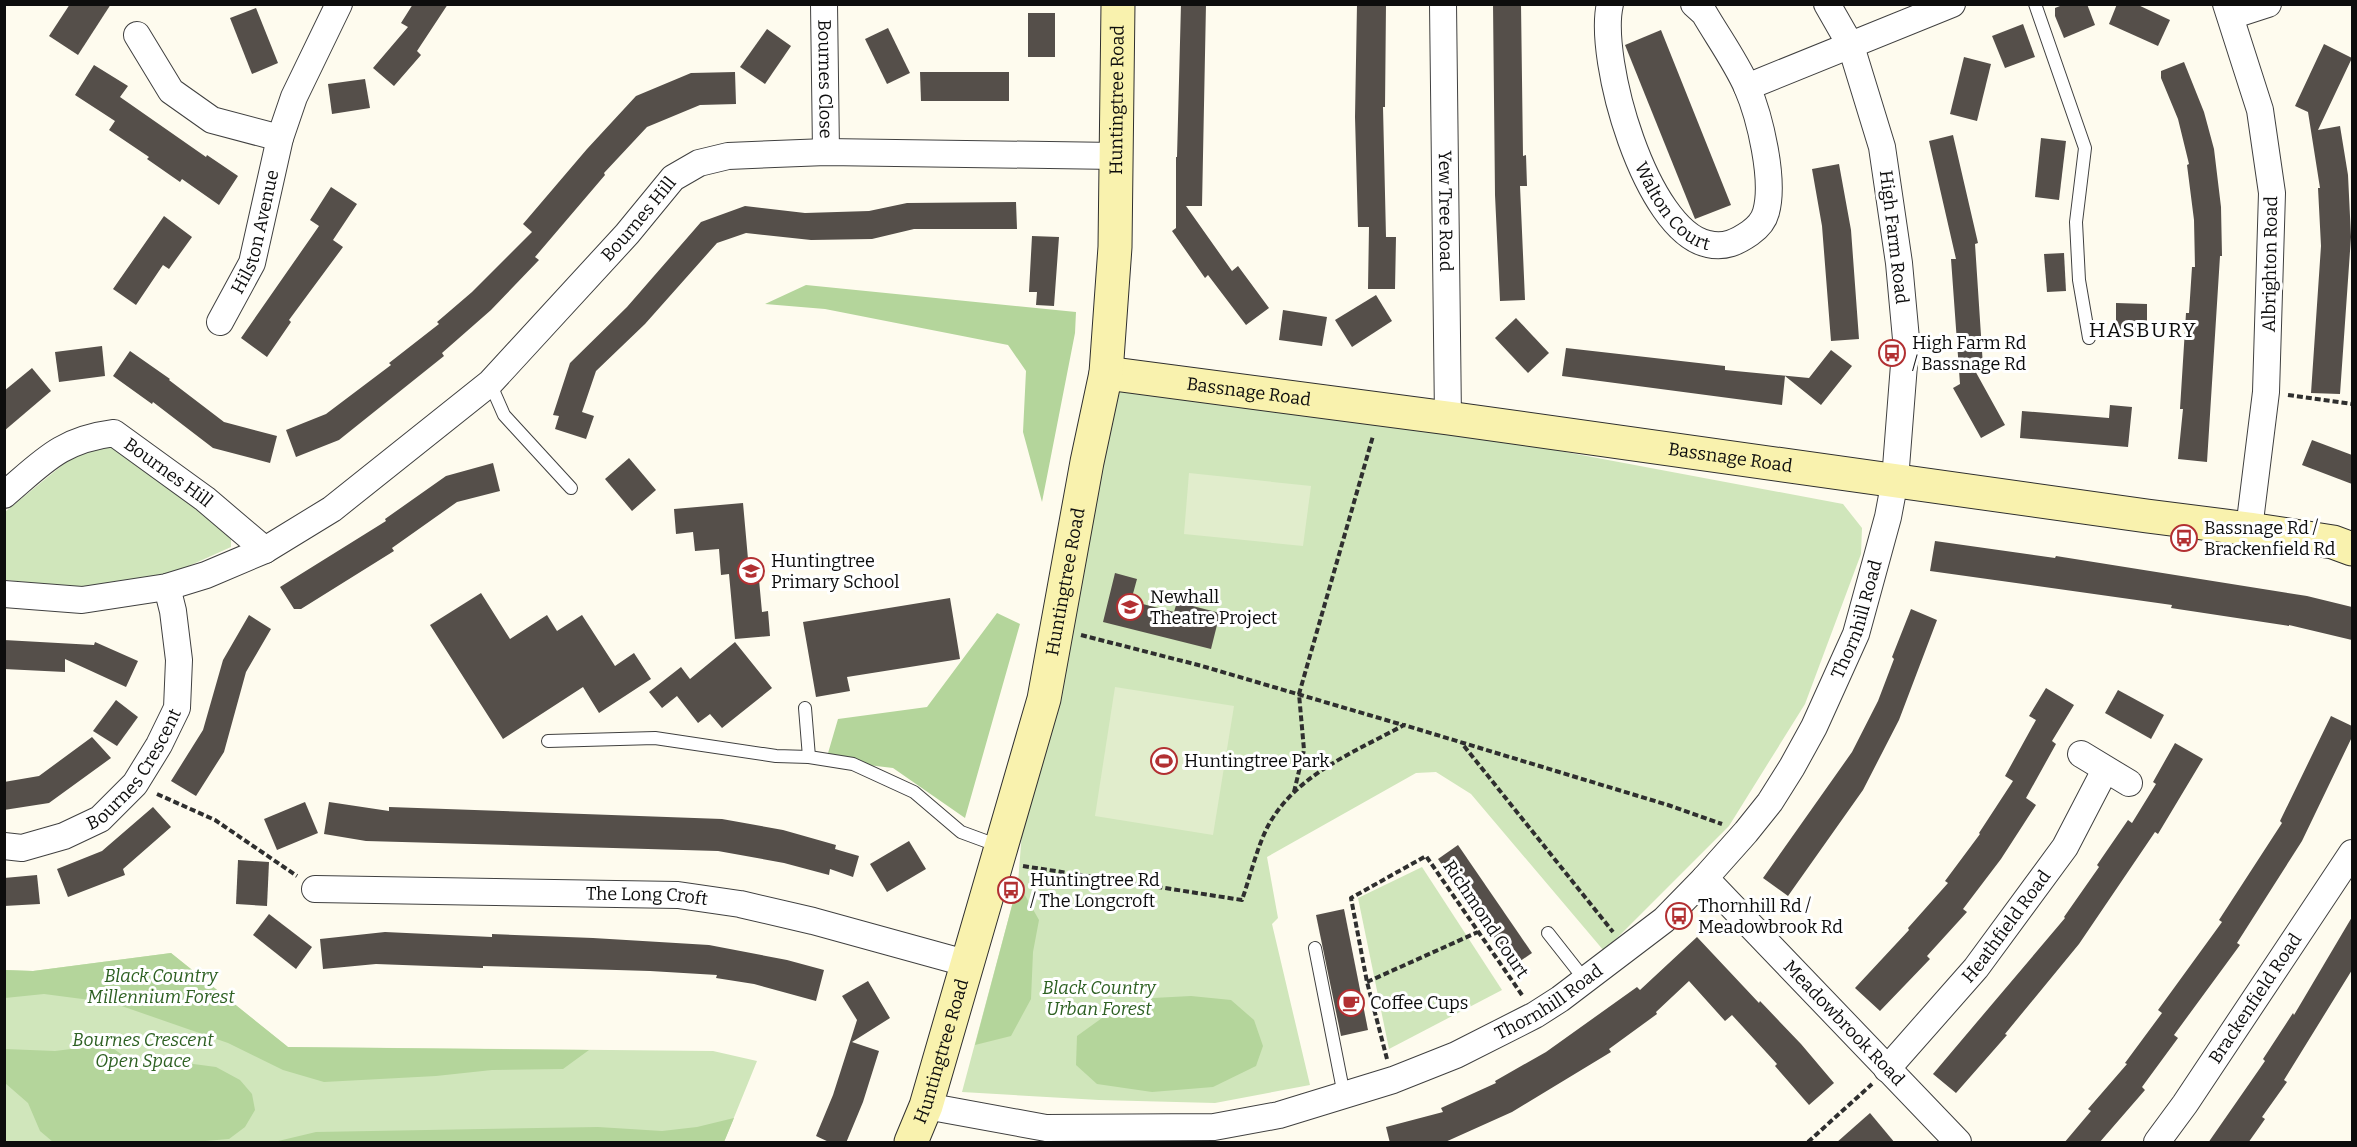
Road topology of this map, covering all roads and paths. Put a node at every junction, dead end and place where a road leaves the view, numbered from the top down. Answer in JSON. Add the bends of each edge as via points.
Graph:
{"nodes":[{"id":1,"x":339,"y":4,"type":"edge"},
{"id":2,"x":824,"y":4,"type":"edge"},
{"id":3,"x":1118,"y":4,"type":"edge"},
{"id":4,"x":1443,"y":4,"type":"edge"},
{"id":5,"x":1610,"y":4,"type":"edge"},
{"id":6,"x":1694,"y":4,"type":"edge"},
{"id":7,"x":1827,"y":4,"type":"edge"},
{"id":8,"x":1952,"y":4,"type":"edge"},
{"id":9,"x":2035,"y":4,"type":"edge"},
{"id":10,"x":2268,"y":4,"type":"edge"},
{"id":11,"x":2228,"y":10,"type":"edge"},
{"id":12,"x":137,"y":35,"type":"dead end"},
{"id":13,"x":1851,"y":46,"type":"junction"},
{"id":14,"x":1747,"y":87,"type":"junction"},
{"id":15,"x":280,"y":138,"type":"junction"},
{"id":16,"x":826,"y":152,"type":"junction"},
{"id":17,"x":1116,"y":156,"type":"junction"},
{"id":18,"x":220,"y":322,"type":"dead end"},
{"id":19,"x":2089,"y":338,"type":"dead end"},
{"id":20,"x":1106,"y":373,"type":"junction"},
{"id":21,"x":490,"y":383,"type":"junction"},
{"id":22,"x":2266,"y":392,"type":"junction"},
{"id":23,"x":2352,"y":404,"type":"edge"},
{"id":24,"x":1380,"y":409,"type":"junction"},
{"id":25,"x":1448,"y":418,"type":"junction"},
{"id":26,"x":1895,"y":480,"type":"junction"},
{"id":27,"x":571,"y":488,"type":"dead end"},
{"id":28,"x":4,"y":495,"type":"edge"},
{"id":29,"x":2249,"y":529,"type":"junction"},
{"id":30,"x":2352,"y":549,"type":"edge"},
{"id":31,"x":266,"y":550,"type":"junction"},
{"id":32,"x":167,"y":587,"type":"junction"},
{"id":33,"x":4,"y":594,"type":"edge"},
{"id":34,"x":1056,"y":628,"type":"junction"},
{"id":35,"x":1299,"y":694,"type":"junction"},
{"id":36,"x":805,"y":708,"type":"dead end"},
{"id":37,"x":1404,"y":726,"type":"junction"},
{"id":38,"x":548,"y":741,"type":"dead end"},
{"id":39,"x":1463,"y":745,"type":"junction"},
{"id":40,"x":2081,"y":754,"type":"dead end"},
{"id":41,"x":809,"y":758,"type":"junction"},
{"id":42,"x":2105,"y":770,"type":"junction"},
{"id":43,"x":2129,"y":783,"type":"dead end"},
{"id":44,"x":135,"y":784,"type":"junction"},
{"id":45,"x":1294,"y":792,"type":"junction"},
{"id":46,"x":1746,"y":832,"type":"junction"},
{"id":47,"x":4,"y":846,"type":"edge"},
{"id":48,"x":2352,"y":853,"type":"edge"},
{"id":49,"x":998,"y":854,"type":"junction"},
{"id":50,"x":1705,"y":878,"type":"junction"},
{"id":51,"x":315,"y":889,"type":"joint"},
{"id":52,"x":1478,"y":932,"type":"junction"},
{"id":53,"x":1548,"y":933,"type":"dead end"},
{"id":54,"x":1315,"y":948,"type":"dead end"},
{"id":55,"x":1626,"y":949,"type":"junction"},
{"id":56,"x":969,"y":964,"type":"junction"},
{"id":57,"x":1585,"y":980,"type":"junction"},
{"id":58,"x":1367,"y":982,"type":"junction"},
{"id":59,"x":1535,"y":1015,"type":"junction"},
{"id":60,"x":1887,"y":1069,"type":"junction"},
{"id":61,"x":1393,"y":1080,"type":"junction"},
{"id":62,"x":1344,"y":1095,"type":"junction"},
{"id":63,"x":926,"y":1106,"type":"junction"},
{"id":64,"x":911,"y":1143,"type":"edge"},
{"id":65,"x":1808,"y":1143,"type":"edge"},
{"id":66,"x":1958,"y":1143,"type":"edge"},
{"id":67,"x":2157,"y":1143,"type":"edge"}],
"edges":[{"from":1,"to":15,"type":"street","name":"Hilston Avenue","via":[[294,97]]},
{"from":2,"to":16,"type":"street","name":"Bournes Close"},
{"from":3,"to":17,"type":"street","name":"Huntingtree Road"},
{"from":4,"to":25,"type":"street","name":"Yew Tree Road"},
{"from":5,"to":14,"type":"street","name":"Walton Court","via":[[1607,30],[1611,66],[1618,103],[1634,149],[1671,218],[1690,236],[1707,244],[1726,245],[1738,240],[1756,229],[1766,214],[1767,170]]},
{"from":6,"to":14,"type":"street","name":"Walton Court","via":[[1704,13]]},
{"from":7,"to":13,"type":"street","name":"High Farm Road"},
{"from":8,"to":13,"type":"street"},
{"from":9,"to":19,"type":"lane","via":[[2085,148],[2076,222],[2079,280]]},
{"from":10,"to":11,"type":"street"},
{"from":11,"to":22,"type":"street","name":"Albrighton Road","via":[[2260,110],[2272,193]]},
{"from":12,"to":15,"type":"street","via":[[171,91],[212,120]]},
{"from":13,"to":14,"type":"street"},
{"from":13,"to":26,"type":"street","name":"High Farm Road","via":[[1882,147],[1899,263],[1906,339]]},
{"from":15,"to":18,"type":"street","name":"Hilston Avenue","via":[[252,263]]},
{"from":16,"to":17,"type":"street","name":"Bournes Hill"},
{"from":16,"to":21,"type":"street","name":"Bournes Hill","via":[[728,156],[699,163],[673,177],[627,234]]},
{"from":17,"to":20,"type":"street","name":"Huntingtree Road","via":[[1115,247]]},
{"from":20,"to":24,"type":"street","name":"Bassnage Road"},
{"from":20,"to":34,"type":"street","name":"Huntingtree Road"},
{"from":21,"to":27,"type":"lane","via":[[504,415]]},
{"from":21,"to":31,"type":"street","name":"Bournes Hill","via":[[332,509]]},
{"from":22,"to":23,"type":"path"},
{"from":22,"to":29,"type":"street","name":"Albrighton Road"},
{"from":24,"to":25,"type":"street","name":"Bassnage Road"},
{"from":24,"to":35,"type":"path"},
{"from":25,"to":26,"type":"street","name":"Bassnage Road"},
{"from":26,"to":29,"type":"street","name":"Bassnage Road"},
{"from":26,"to":46,"type":"street","name":"Thornhill Road","via":[[1856,634],[1809,737],[1770,802]]},
{"from":28,"to":31,"type":"street","name":"Bournes Hill","via":[[57,450],[92,436],[114,433],[205,499]]},
{"from":29,"to":30,"type":"street","name":"Bassnage Road","via":[[2333,542]]},
{"from":31,"to":32,"type":"street","name":"Bournes Hill"},
{"from":32,"to":33,"type":"street","name":"Bournes Hill","via":[[82,600]]},
{"from":32,"to":44,"type":"street","name":"Bournes Crescent","via":[[179,660],[177,708]]},
{"from":34,"to":35,"type":"path"},
{"from":34,"to":49,"type":"street","name":"Huntingtree Road","via":[[1044,699]]},
{"from":35,"to":37,"type":"path"},
{"from":35,"to":45,"type":"path","via":[[1304,750]]},
{"from":36,"to":41,"type":"lane"},
{"from":37,"to":39,"type":"path"},
{"from":37,"to":45,"type":"path","via":[[1316,773]]},
{"from":38,"to":41,"type":"lane","via":[[655,738]]},
{"from":39,"to":46,"type":"path","via":[[1668,804]]},
{"from":39,"to":55,"type":"path"},
{"from":40,"to":42,"type":"street"},
{"from":41,"to":49,"type":"lane","via":[[853,764],[914,792],[961,832]]},
{"from":42,"to":43,"type":"street"},
{"from":42,"to":60,"type":"street","name":"Heathfield Road","via":[[2058,856],[1976,968]]},
{"from":44,"to":47,"type":"street","name":"Bournes Crescent","via":[[100,819],[64,836],[22,848]]},
{"from":44,"to":51,"type":"path","via":[[215,820]]},
{"from":45,"to":49,"type":"path","via":[[1268,826],[1242,900],[1101,880]]},
{"from":46,"to":50,"type":"street","name":"Thornhill Road"},
{"from":48,"to":67,"type":"street","name":"Brackenfield Road"},
{"from":49,"to":56,"type":"street","name":"Huntingtree Road"},
{"from":50,"to":55,"type":"street","name":"Thornhill Road","via":[[1664,920]]},
{"from":50,"to":60,"type":"street","name":"Meadowbrook Road"},
{"from":51,"to":56,"type":"street","name":"The Long Croft","via":[[678,895],[813,921]]},
{"from":52,"to":58,"type":"path"},
{"from":52,"to":58,"type":"path","name":"Richmond Court","via":[[1426,855],[1351,898]]},
{"from":52,"to":59,"type":"path","name":"Richmond Court"},
{"from":53,"to":57,"type":"lane"},
{"from":54,"to":62,"type":"lane"},
{"from":55,"to":57,"type":"street","name":"Thornhill Road"},
{"from":56,"to":63,"type":"street","name":"Huntingtree Road"},
{"from":57,"to":59,"type":"street","name":"Thornhill Road"},
{"from":58,"to":61,"type":"path","name":"Richmond Court"},
{"from":59,"to":61,"type":"street","name":"Thornhill Road","via":[[1456,1055]]},
{"from":60,"to":65,"type":"path"},
{"from":60,"to":66,"type":"street","name":"Meadowbrook Road"},
{"from":61,"to":62,"type":"street","name":"Thornhill Road"},
{"from":62,"to":63,"type":"street","name":"Thornhill Road","via":[[1214,1127],[1046,1128]]},
{"from":63,"to":64,"type":"street","name":"Huntingtree Road"}]}
